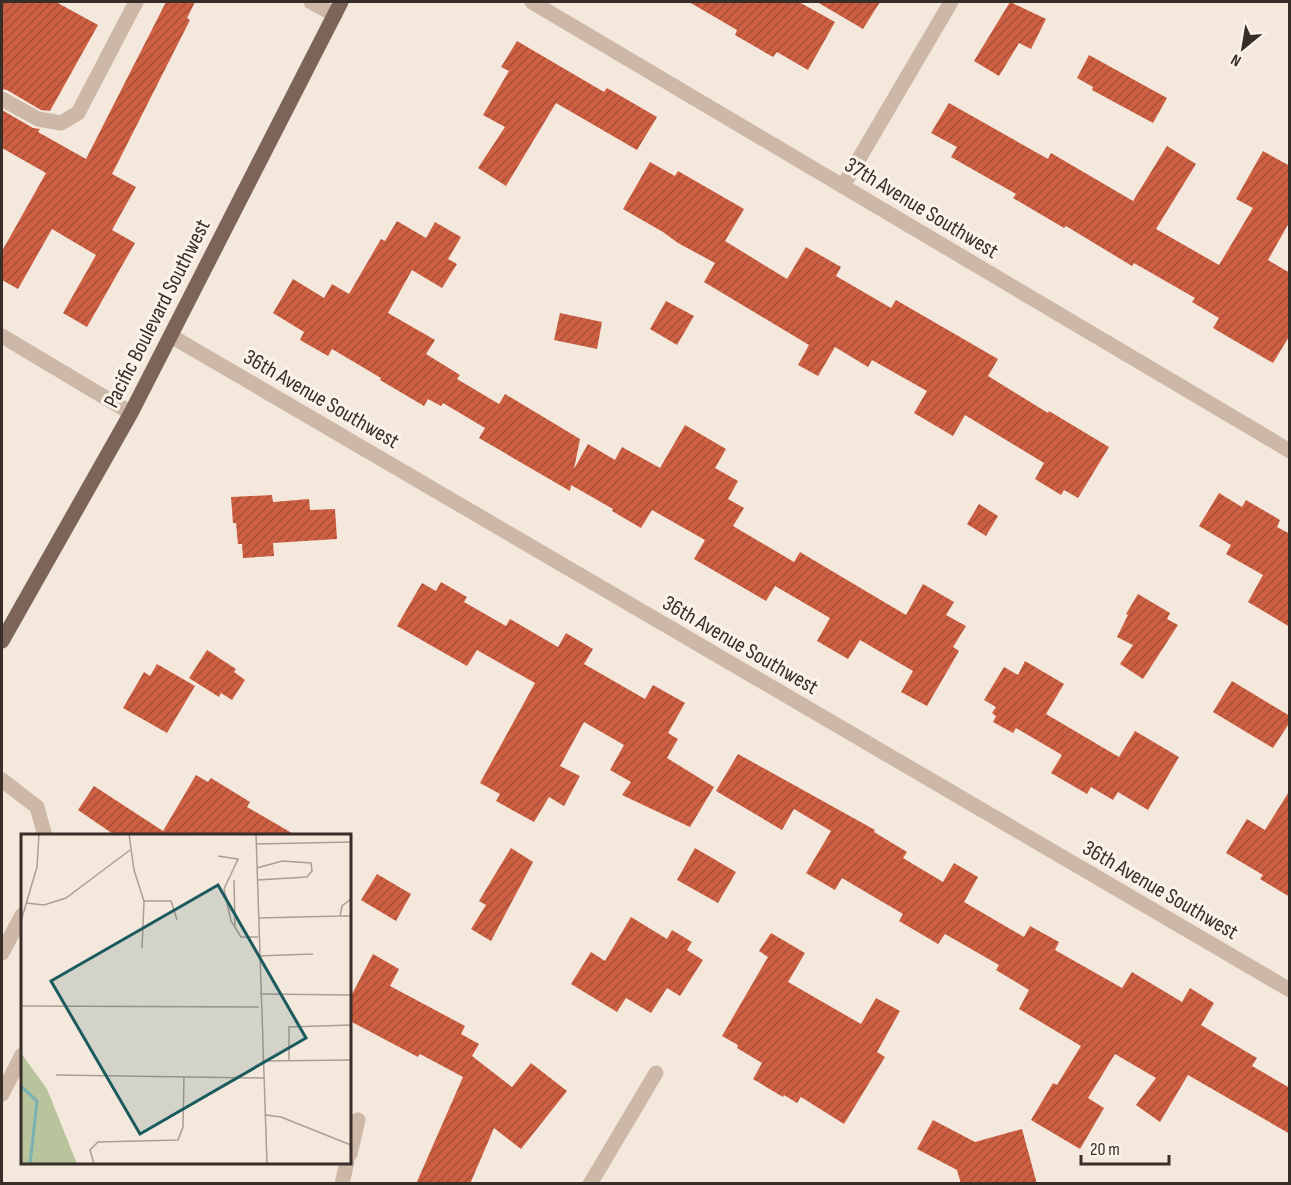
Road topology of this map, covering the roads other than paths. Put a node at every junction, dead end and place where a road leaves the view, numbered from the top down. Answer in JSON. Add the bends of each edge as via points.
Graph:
{"nodes":[{"id":1,"x":136,"y":2,"type":"edge"},
{"id":2,"x":311,"y":2,"type":"edge"},
{"id":3,"x":531,"y":2,"type":"edge"},
{"id":4,"x":951,"y":2,"type":"edge"},
{"id":5,"x":338,"y":8,"type":"edge"},
{"id":6,"x":2,"y":99,"type":"edge"},
{"id":7,"x":843,"y":186,"type":"junction"},
{"id":8,"x":2,"y":336,"type":"edge"},
{"id":9,"x":171,"y":336,"type":"junction"},
{"id":10,"x":131,"y":413,"type":"junction"},
{"id":11,"x":1290,"y":451,"type":"edge"},
{"id":12,"x":2,"y":637,"type":"edge"},
{"id":13,"x":2,"y":780,"type":"edge"},
{"id":14,"x":44,"y":834,"type":"edge"},
{"id":15,"x":21,"y":917,"type":"edge"},
{"id":16,"x":2,"y":953,"type":"edge"},
{"id":17,"x":1290,"y":990,"type":"edge"},
{"id":18,"x":21,"y":1056,"type":"edge"},
{"id":19,"x":656,"y":1073,"type":"dead end"},
{"id":20,"x":2,"y":1094,"type":"edge"},
{"id":21,"x":358,"y":1119,"type":"dead end"},
{"id":22,"x":351,"y":1150,"type":"edge"},
{"id":23,"x":347,"y":1164,"type":"edge"},
{"id":24,"x":342,"y":1184,"type":"edge"},
{"id":25,"x":590,"y":1184,"type":"edge"}],
"edges":[{"from":1,"to":6,"type":"street","via":[[78,113],[61,123],[38,119]]},
{"from":2,"to":5,"type":"street"},
{"from":3,"to":7,"type":"street","name":"37th Avenue Southwest"},
{"from":4,"to":7,"type":"street"},
{"from":5,"to":9,"type":"main road","name":"Pacific Boulevard Southwest"},
{"from":7,"to":11,"type":"street","name":"37th Avenue Southwest"},
{"from":8,"to":10,"type":"street"},
{"from":9,"to":10,"type":"main road","name":"Pacific Boulevard Southwest"},
{"from":9,"to":17,"type":"street","name":"36th Avenue Southwest"},
{"from":10,"to":12,"type":"main road","name":"Pacific Boulevard Southwest"},
{"from":13,"to":14,"type":"street","via":[[37,807]]},
{"from":15,"to":16,"type":"street"},
{"from":18,"to":20,"type":"street"},
{"from":19,"to":25,"type":"street"},
{"from":21,"to":22,"type":"street"},
{"from":23,"to":24,"type":"street"}]}
